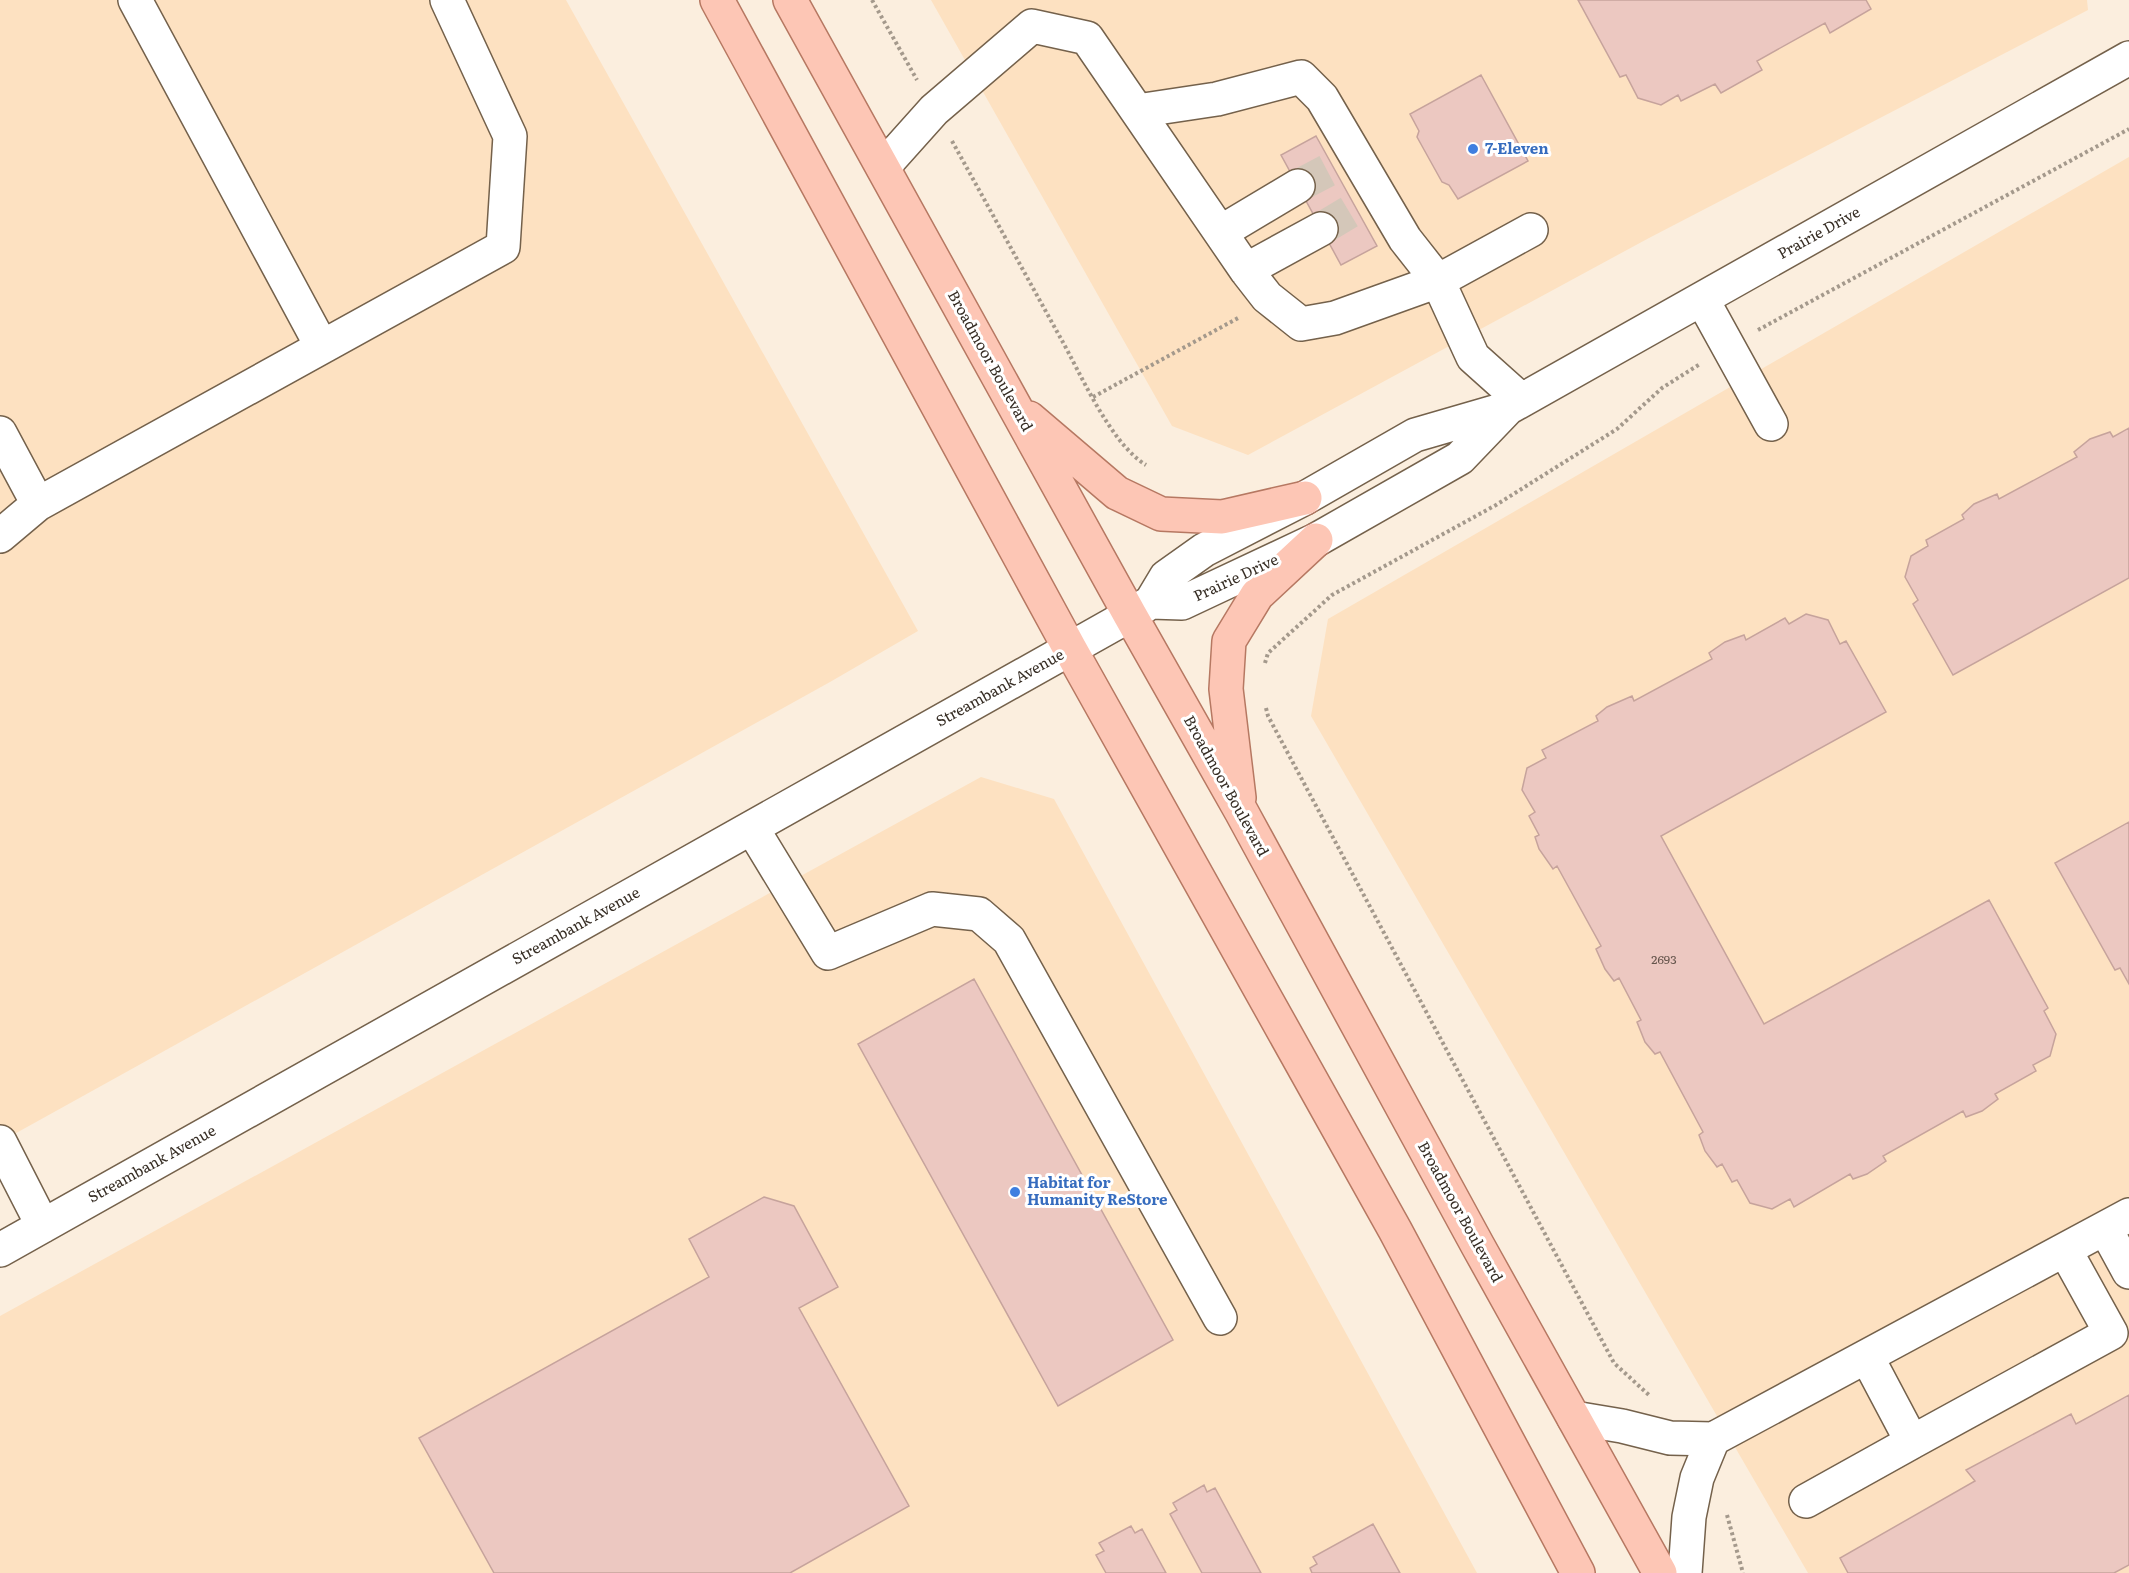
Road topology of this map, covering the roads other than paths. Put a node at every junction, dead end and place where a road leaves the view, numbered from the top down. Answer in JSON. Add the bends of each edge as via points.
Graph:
{"nodes":[{"id":1,"x":135,"y":0,"type":"edge"},
{"id":2,"x":447,"y":0,"type":"edge"},
{"id":3,"x":717,"y":0,"type":"edge"},
{"id":4,"x":790,"y":0,"type":"edge"},
{"id":5,"x":2129,"y":58,"type":"edge"},
{"id":6,"x":1137,"y":111,"type":"junction"},
{"id":7,"x":884,"y":167,"type":"junction"},
{"id":8,"x":1298,"y":186,"type":"tunnel mouth"},
{"id":9,"x":1321,"y":229,"type":"tunnel mouth"},
{"id":10,"x":1531,"y":230,"type":"dead end"},
{"id":11,"x":1221,"y":232,"type":"junction"},
{"id":12,"x":1246,"y":270,"type":"junction"},
{"id":13,"x":1438,"y":280,"type":"junction"},
{"id":14,"x":1702,"y":299,"type":"junction"},
{"id":15,"x":322,"y":347,"type":"junction"},
{"id":16,"x":1515,"y":404,"type":"junction"},
{"id":17,"x":1013,"y":405,"type":"junction"},
{"id":18,"x":1771,"y":424,"type":"dead end"},
{"id":19,"x":0,"y":433,"type":"edge"},
{"id":20,"x":1305,"y":498,"type":"junction"},
{"id":21,"x":38,"y":504,"type":"junction"},
{"id":22,"x":0,"y":536,"type":"edge"},
{"id":23,"x":1316,"y":540,"type":"junction"},
{"id":24,"x":1140,"y":608,"type":"junction"},
{"id":25,"x":1070,"y":649,"type":"junction"},
{"id":26,"x":1240,"y":811,"type":"junction"},
{"id":27,"x":752,"y":828,"type":"junction"},
{"id":28,"x":0,"y":1142,"type":"edge"},
{"id":29,"x":2117,"y":1222,"type":"edge"},
{"id":30,"x":43,"y":1226,"type":"junction"},
{"id":31,"x":0,"y":1250,"type":"edge"},
{"id":32,"x":2065,"y":1250,"type":"junction"},
{"id":33,"x":2129,"y":1272,"type":"edge"},
{"id":34,"x":1220,"y":1318,"type":"dead end"},
{"id":35,"x":1867,"y":1357,"type":"junction"},
{"id":36,"x":1574,"y":1418,"type":"junction"},
{"id":37,"x":1713,"y":1439,"type":"junction"},
{"id":38,"x":1912,"y":1442,"type":"junction"},
{"id":39,"x":1806,"y":1501,"type":"dead end"},
{"id":40,"x":1578,"y":1573,"type":"edge"},
{"id":41,"x":1660,"y":1573,"type":"edge"},
{"id":42,"x":1685,"y":1573,"type":"edge"}],
"edges":[{"from":1,"to":15,"type":"street"},
{"from":2,"to":15,"type":"street","via":[[510,136],[503,247]]},
{"from":3,"to":25,"type":"main road"},
{"from":4,"to":7,"type":"main road","name":"Broadmoor Boulevard"},
{"from":5,"to":14,"type":"street","name":"Prairie Drive"},
{"from":6,"to":7,"type":"street","via":[[1088,38],[1032,26],[934,110]]},
{"from":6,"to":11,"type":"street"},
{"from":6,"to":13,"type":"street","via":[[1217,99],[1301,77],[1322,98],[1345,161],[1368,202]]},
{"from":7,"to":17,"type":"main road","name":"Broadmoor Boulevard"},
{"from":8,"to":11,"type":"street"},
{"from":9,"to":12,"type":"street"},
{"from":10,"to":13,"type":"street"},
{"from":11,"to":12,"type":"street"},
{"from":12,"to":13,"type":"street","via":[[1271,301],[1301,324],[1335,318]]},
{"from":13,"to":16,"type":"street","via":[[1473,357]]},
{"from":14,"to":16,"type":"street","name":"Prairie Drive"},
{"from":14,"to":18,"type":"street"},
{"from":15,"to":21,"type":"street"},
{"from":16,"to":20,"type":"street","name":"Prairie Drive","via":[[1415,435]]},
{"from":16,"to":23,"type":"street","name":"Prairie Drive","via":[[1460,458]]},
{"from":17,"to":20,"type":"main road","via":[[1117,493],[1161,514],[1222,517]]},
{"from":17,"to":24,"type":"main road","name":"Broadmoor Boulevard"},
{"from":19,"to":21,"type":"street"},
{"from":20,"to":24,"type":"street","name":"Prairie Drive","via":[[1204,550],[1166,577]]},
{"from":21,"to":22,"type":"street"},
{"from":23,"to":24,"type":"street","name":"Prairie Drive","via":[[1182,603]]},
{"from":23,"to":26,"type":"main road","via":[[1257,595],[1228,641],[1226,689]]},
{"from":24,"to":25,"type":"street","name":"Streambank Avenue"},
{"from":24,"to":26,"type":"main road","name":"Broadmoor Boulevard"},
{"from":25,"to":27,"type":"street","name":"Streambank Avenue"},
{"from":25,"to":40,"type":"main road","via":[[1395,1230]]},
{"from":26,"to":36,"type":"main road","name":"Broadmoor Boulevard"},
{"from":27,"to":30,"type":"street","name":"Streambank Avenue"},
{"from":27,"to":34,"type":"street","via":[[828,953],[932,909],[979,914],[1009,940]]},
{"from":28,"to":30,"type":"street"},
{"from":29,"to":32,"type":"street"},
{"from":29,"to":33,"type":"street"},
{"from":30,"to":31,"type":"street","name":"Streambank Avenue"},
{"from":32,"to":35,"type":"street"},
{"from":32,"to":38,"type":"street","via":[[2111,1333]]},
{"from":35,"to":37,"type":"street"},
{"from":35,"to":38,"type":"street"},
{"from":36,"to":37,"type":"street","via":[[1670,1438]]},
{"from":36,"to":41,"type":"main road","name":"Broadmoor Boulevard"},
{"from":37,"to":42,"type":"street","via":[[1697,1478],[1689,1517]]},
{"from":38,"to":39,"type":"street"}]}
